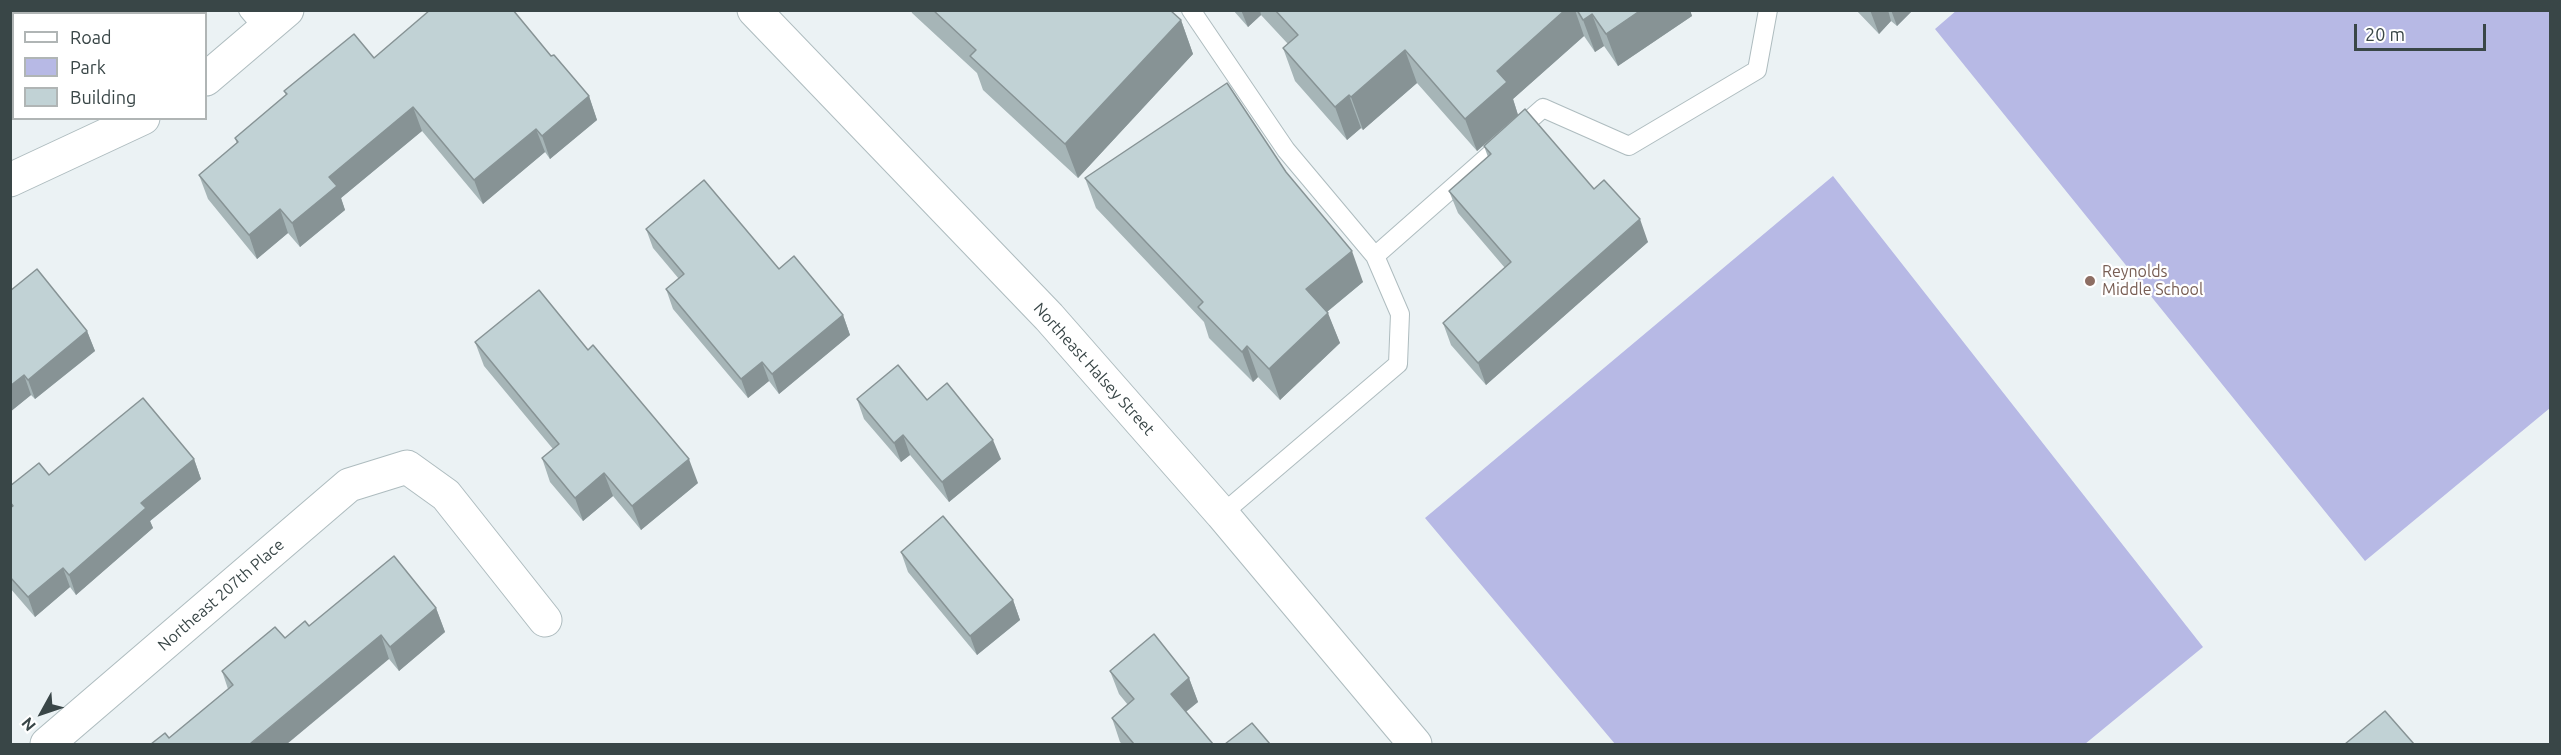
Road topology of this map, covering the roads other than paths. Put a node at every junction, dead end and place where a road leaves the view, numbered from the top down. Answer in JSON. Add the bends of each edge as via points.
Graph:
{"nodes":[{"id":1,"x":754,"y":10,"type":"edge"},
{"id":2,"x":1191,"y":10,"type":"edge"},
{"id":3,"x":1768,"y":10,"type":"edge"},
{"id":4,"x":266,"y":17,"type":"edge"},
{"id":5,"x":207,"y":78,"type":"edge"},
{"id":6,"x":139,"y":120,"type":"edge"},
{"id":7,"x":10,"y":180,"type":"edge"},
{"id":8,"x":1375,"y":256,"type":"junction"},
{"id":9,"x":1222,"y":514,"type":"junction"},
{"id":10,"x":545,"y":620,"type":"dead end"},
{"id":11,"x":47,"y":744,"type":"edge"},
{"id":12,"x":1415,"y":744,"type":"edge"}],
"edges":[{"from":1,"to":9,"type":"street","name":"Northeast Halsey Street","via":[[1049,317]]},
{"from":2,"to":8,"type":"lane","via":[[1286,150]]},
{"from":3,"to":8,"type":"lane","via":[[1757,70],[1629,146],[1543,108]]},
{"from":4,"to":5,"type":"street"},
{"from":6,"to":7,"type":"street"},
{"from":8,"to":9,"type":"lane","via":[[1400,314],[1398,364]]},
{"from":9,"to":12,"type":"street","name":"Northeast Halsey Street"},
{"from":10,"to":11,"type":"street","name":"Northeast 207th Place","via":[[446,495],[407,467],[349,485]]}]}
